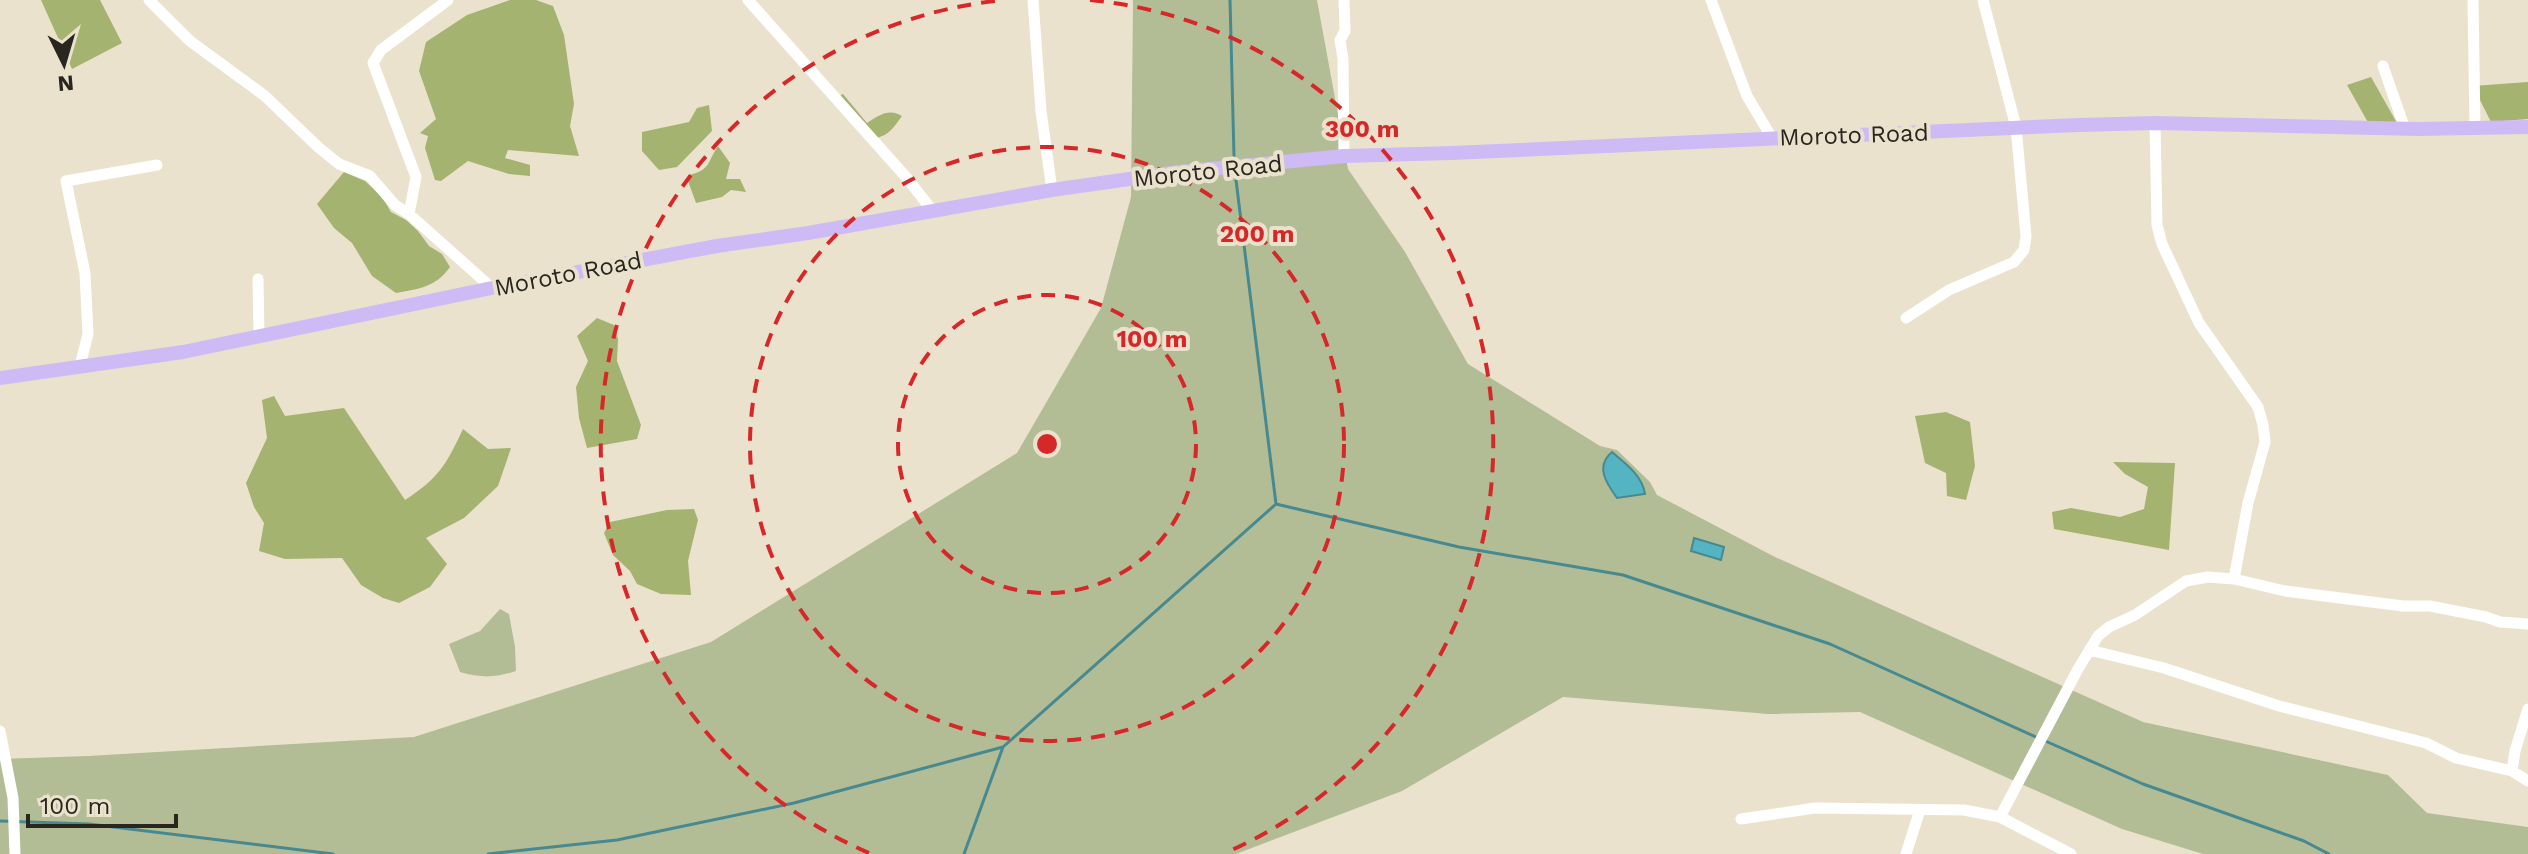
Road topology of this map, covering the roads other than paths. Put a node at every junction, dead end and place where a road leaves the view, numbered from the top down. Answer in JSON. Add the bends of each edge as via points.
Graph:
{"nodes":[{"id":1,"x":149,"y":0,"type":"edge"},
{"id":2,"x":448,"y":0,"type":"edge"},
{"id":3,"x":748,"y":0,"type":"edge"},
{"id":4,"x":1033,"y":0,"type":"edge"},
{"id":5,"x":1344,"y":0,"type":"edge"},
{"id":6,"x":1711,"y":0,"type":"edge"},
{"id":7,"x":1983,"y":0,"type":"edge"},
{"id":8,"x":2473,"y":0,"type":"edge"},
{"id":9,"x":2383,"y":66,"type":"dead end"},
{"id":10,"x":2155,"y":123,"type":"junction"},
{"id":11,"x":2016,"y":127,"type":"junction"},
{"id":12,"x":2528,"y":127,"type":"edge"},
{"id":13,"x":2405,"y":129,"type":"junction"},
{"id":14,"x":2475,"y":129,"type":"junction"},
{"id":15,"x":1772,"y":138,"type":"junction"},
{"id":16,"x":1344,"y":156,"type":"junction"},
{"id":17,"x":157,"y":165,"type":"dead end"},
{"id":18,"x":1052,"y":190,"type":"junction"},
{"id":19,"x":932,"y":210,"type":"junction"},
{"id":20,"x":409,"y":214,"type":"junction"},
{"id":21,"x":258,"y":279,"type":"dead end"},
{"id":22,"x":492,"y":288,"type":"junction"},
{"id":23,"x":1906,"y":318,"type":"dead end"},
{"id":24,"x":259,"y":336,"type":"junction"},
{"id":25,"x":80,"y":366,"type":"junction"},
{"id":26,"x":1,"y":381,"type":"edge"},
{"id":27,"x":2234,"y":579,"type":"junction"},
{"id":28,"x":2528,"y":624,"type":"edge"},
{"id":29,"x":2089,"y":650,"type":"junction"},
{"id":30,"x":2528,"y":709,"type":"edge"},
{"id":31,"x":0,"y":731,"type":"edge"},
{"id":32,"x":2512,"y":771,"type":"junction"},
{"id":33,"x":2528,"y":781,"type":"edge"},
{"id":34,"x":1920,"y":810,"type":"junction"},
{"id":35,"x":2000,"y":817,"type":"junction"},
{"id":36,"x":1741,"y":819,"type":"dead end"},
{"id":37,"x":15,"y":854,"type":"edge"},
{"id":38,"x":1906,"y":854,"type":"edge"},
{"id":39,"x":2071,"y":854,"type":"edge"}],
"edges":[{"from":1,"to":20,"type":"street","via":[[190,41],[265,96],[318,147],[339,164],[370,176]]},
{"from":2,"to":20,"type":"street","via":[[381,50],[373,63],[416,177]]},
{"from":3,"to":19,"type":"street"},
{"from":4,"to":18,"type":"street"},
{"from":5,"to":16,"type":"street"},
{"from":6,"to":15,"type":"street","via":[[1747,96]]},
{"from":7,"to":11,"type":"street"},
{"from":8,"to":14,"type":"street"},
{"from":9,"to":13,"type":"street"},
{"from":10,"to":11,"type":"main road","name":"Moroto Road"},
{"from":10,"to":13,"type":"main road","name":"Moroto Road"},
{"from":10,"to":27,"type":"street","via":[[2162,244],[2199,323],[2258,407],[2263,425],[2265,442]]},
{"from":11,"to":15,"type":"main road","name":"Moroto Road"},
{"from":11,"to":23,"type":"street","via":[[2026,236],[2021,256]]},
{"from":12,"to":14,"type":"main road","name":"Moroto Road"},
{"from":13,"to":14,"type":"main road","name":"Moroto Road"},
{"from":15,"to":16,"type":"main road","name":"Moroto Road"},
{"from":16,"to":18,"type":"main road","name":"Moroto Road"},
{"from":17,"to":25,"type":"street","via":[[66,181],[85,273],[88,334]]},
{"from":18,"to":19,"type":"main road","name":"Moroto Road"},
{"from":19,"to":22,"type":"main road","name":"Moroto Road"},
{"from":20,"to":22,"type":"street"},
{"from":21,"to":24,"type":"street"},
{"from":22,"to":24,"type":"main road","name":"Moroto Road"},
{"from":24,"to":25,"type":"main road","name":"Moroto Road"},
{"from":25,"to":26,"type":"main road","name":"Moroto Road"},
{"from":27,"to":28,"type":"street","via":[[2285,591],[2430,606]]},
{"from":27,"to":29,"type":"street","via":[[2186,581],[2109,627]]},
{"from":29,"to":32,"type":"street"},
{"from":29,"to":35,"type":"street"},
{"from":30,"to":32,"type":"street"},
{"from":31,"to":37,"type":"street","via":[[13,798]]},
{"from":32,"to":33,"type":"street"},
{"from":34,"to":35,"type":"street"},
{"from":34,"to":36,"type":"street","via":[[1815,808]]},
{"from":34,"to":38,"type":"street"},
{"from":35,"to":39,"type":"street"}]}
